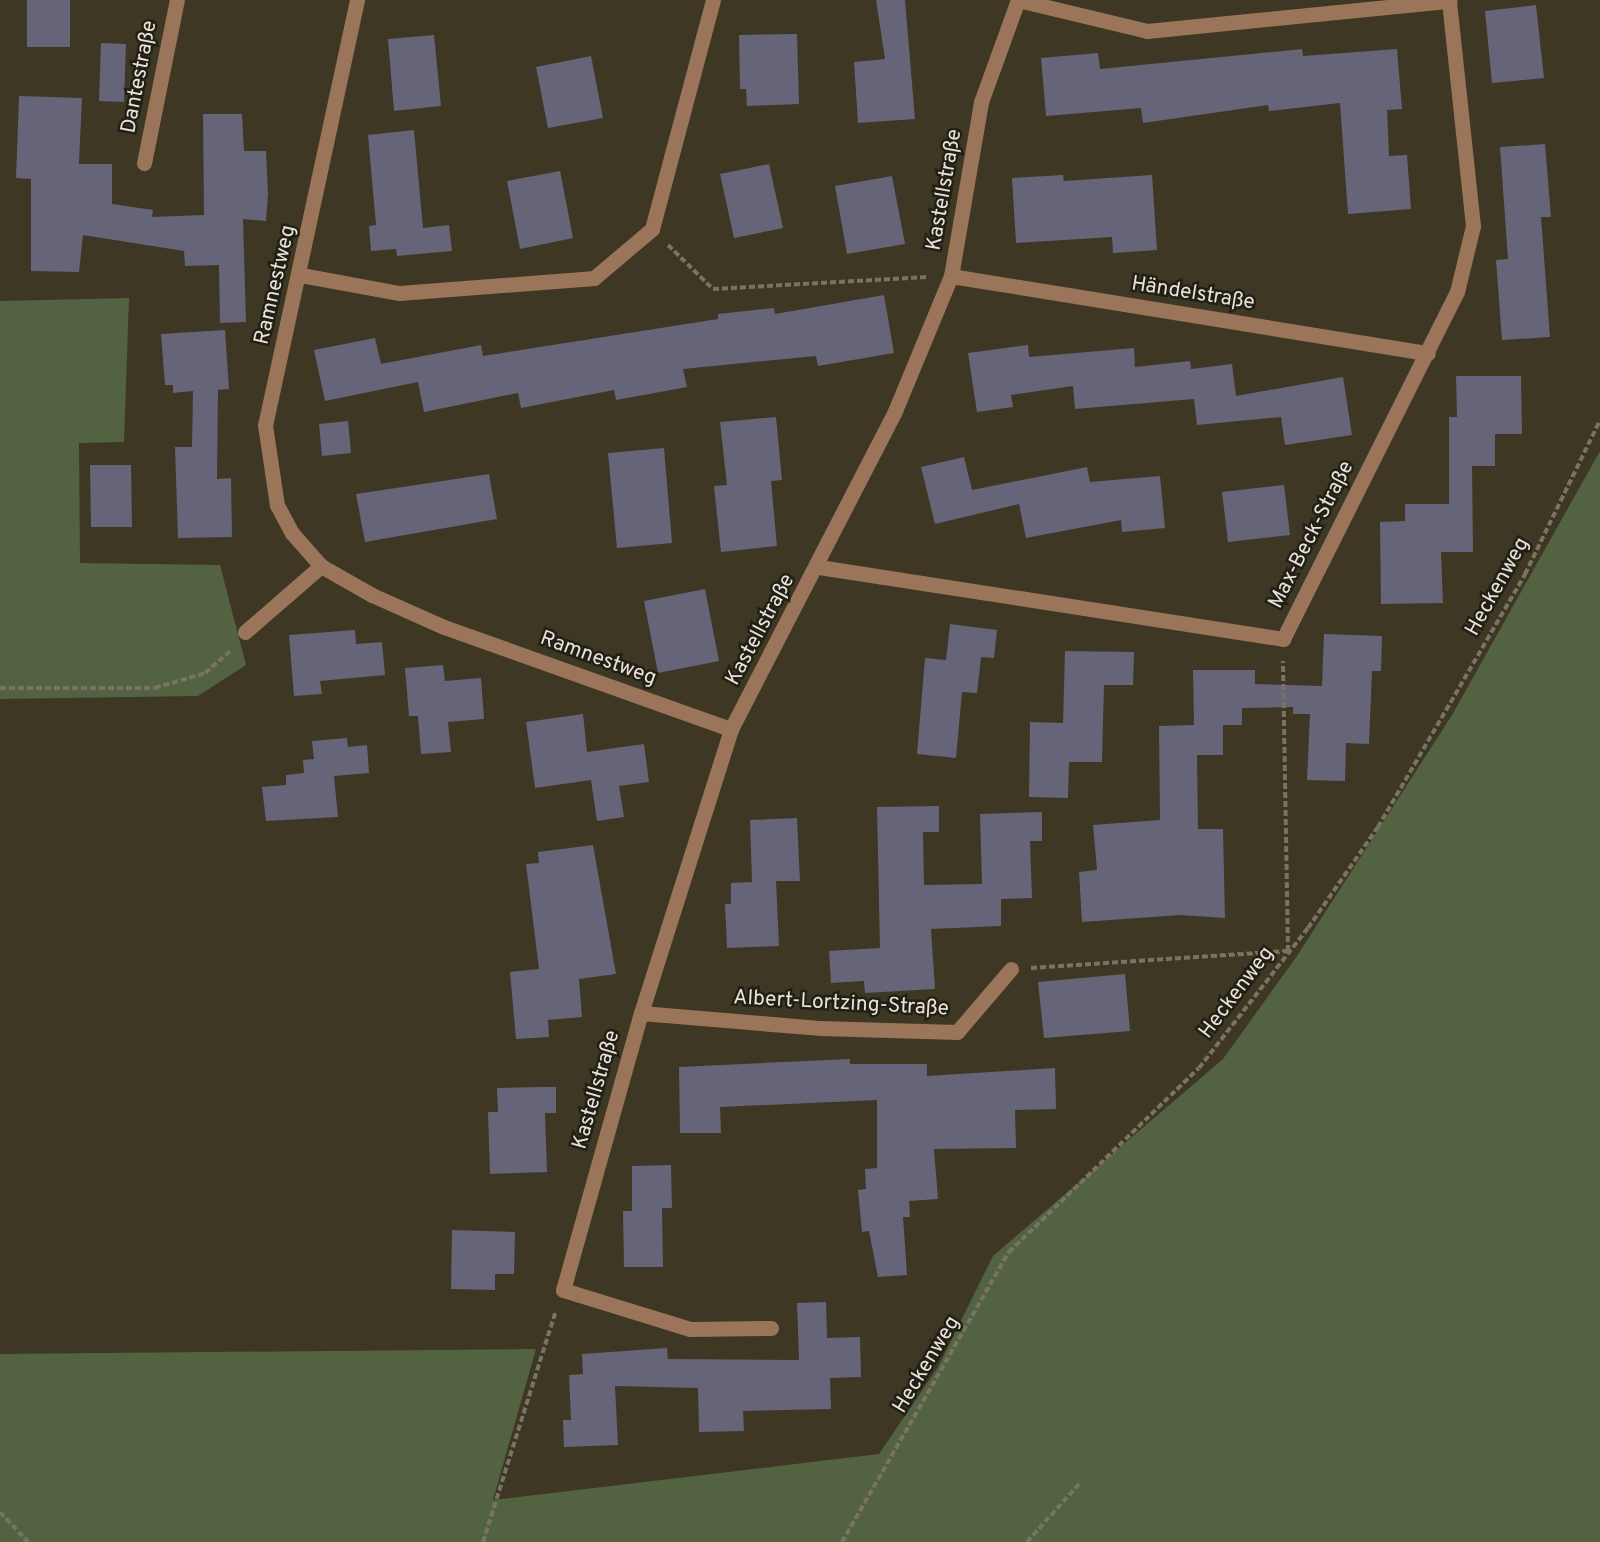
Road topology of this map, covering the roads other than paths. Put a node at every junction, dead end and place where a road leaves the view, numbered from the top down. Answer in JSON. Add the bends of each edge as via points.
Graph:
{"nodes":[{"id":1,"x":177,"y":0,"type":"edge"},
{"id":2,"x":357,"y":0,"type":"edge"},
{"id":3,"x":713,"y":0,"type":"edge"},
{"id":4,"x":1018,"y":0,"type":"edge"},
{"id":5,"x":1449,"y":0,"type":"edge"},
{"id":6,"x":144,"y":163,"type":"dead end"},
{"id":7,"x":301,"y":275,"type":"junction"},
{"id":8,"x":951,"y":276,"type":"junction"},
{"id":9,"x":1428,"y":353,"type":"junction"},
{"id":10,"x":321,"y":566,"type":"junction"},
{"id":11,"x":819,"y":567,"type":"junction"},
{"id":12,"x":245,"y":633,"type":"road end"},
{"id":13,"x":731,"y":729,"type":"junction"},
{"id":14,"x":1011,"y":969,"type":"road end"},
{"id":15,"x":641,"y":1013,"type":"junction"},
{"id":16,"x":771,"y":1328,"type":"dead end"}],
"edges":[{"from":1,"to":6,"type":"street","name":"Dantestraße"},
{"from":2,"to":7,"type":"street","name":"Ramnestweg"},
{"from":3,"to":7,"type":"street","via":[[652,229],[594,278],[399,293]]},
{"from":4,"to":5,"type":"street","via":[[1147,31]]},
{"from":4,"to":8,"type":"street","name":"Kastellstraße","via":[[981,102]]},
{"from":5,"to":9,"type":"street","name":"Max-Beck-Straße","via":[[1473,226],[1457,292]]},
{"from":7,"to":10,"type":"street","name":"Ramnestweg","via":[[266,425],[267,465],[277,505],[292,533]]},
{"from":8,"to":9,"type":"street","name":"Händelstraße"},
{"from":8,"to":11,"type":"street","name":"Kastellstraße","via":[[895,411]]},
{"from":9,"to":11,"type":"street","name":"Max-Beck-Straße","via":[[1283,639]]},
{"from":10,"to":12,"type":"street"},
{"from":10,"to":13,"type":"street","name":"Ramnestweg","via":[[444,627]]},
{"from":11,"to":13,"type":"street","name":"Kastellstraße"},
{"from":13,"to":15,"type":"street","name":"Kastellstraße"},
{"from":14,"to":15,"type":"street","name":"Albert-Lortzing-Straße","via":[[957,1032],[821,1028]]},
{"from":15,"to":16,"type":"street","name":"Kastellstraße","via":[[562,1290],[690,1329]]}]}
